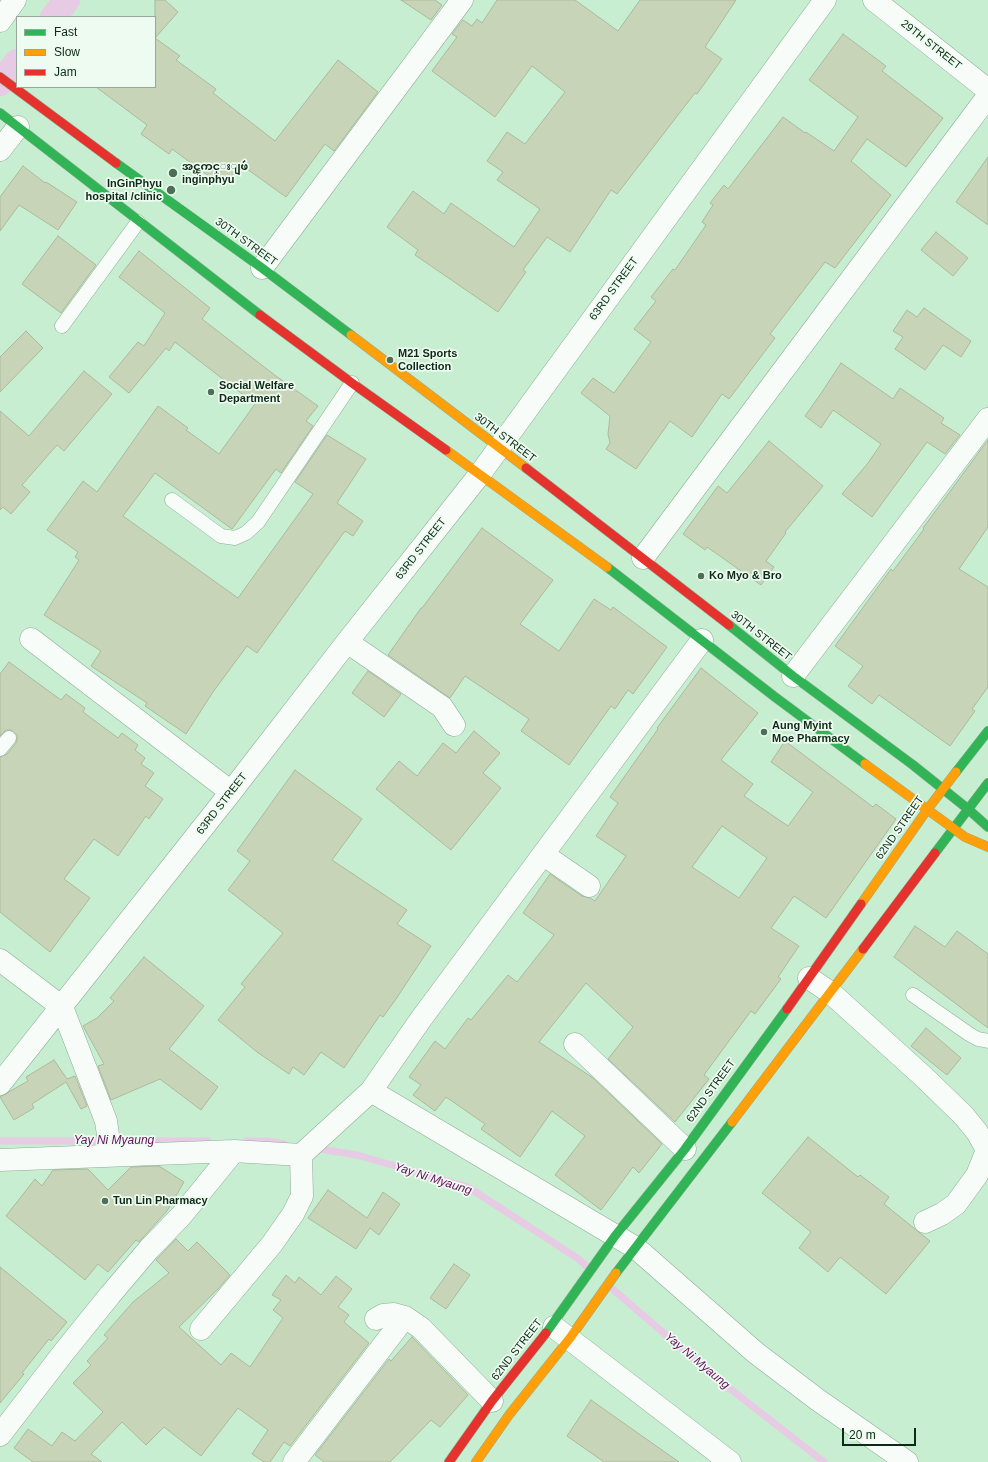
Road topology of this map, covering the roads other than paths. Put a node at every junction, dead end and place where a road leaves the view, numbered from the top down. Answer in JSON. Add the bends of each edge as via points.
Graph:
{"nodes":[{"id":1,"x":15,"y":0,"type":"edge"},
{"id":2,"x":462,"y":0,"type":"edge"},
{"id":3,"x":825,"y":0,"type":"edge"},
{"id":4,"x":874,"y":0,"type":"edge"},
{"id":5,"x":0,"y":21,"type":"edge"},
{"id":6,"x":0,"y":77,"type":"edge"},
{"id":7,"x":988,"y":90,"type":"edge"},
{"id":8,"x":988,"y":96,"type":"edge"},
{"id":9,"x":0,"y":113,"type":"edge"},
{"id":10,"x":18,"y":127,"type":"junction"},
{"id":11,"x":0,"y":150,"type":"edge"},
{"id":12,"x":138,"y":222,"type":"junction"},
{"id":13,"x":262,"y":268,"type":"junction"},
{"id":14,"x":62,"y":326,"type":"dead end"},
{"id":15,"x":352,"y":383,"type":"junction"},
{"id":16,"x":988,"y":419,"type":"edge"},
{"id":17,"x":498,"y":448,"type":"junction"},
{"id":18,"x":480,"y":474,"type":"junction"},
{"id":19,"x":172,"y":500,"type":"dead end"},
{"id":20,"x":643,"y":558,"type":"junction"},
{"id":21,"x":30,"y":639,"type":"dead end"},
{"id":22,"x":702,"y":640,"type":"junction"},
{"id":23,"x":347,"y":642,"type":"junction"},
{"id":24,"x":793,"y":676,"type":"junction"},
{"id":25,"x":454,"y":725,"type":"dead end"},
{"id":26,"x":988,"y":731,"type":"edge"},
{"id":27,"x":9,"y":738,"type":"dead end"},
{"id":28,"x":0,"y":750,"type":"edge"},
{"id":29,"x":988,"y":783,"type":"edge"},
{"id":30,"x":943,"y":789,"type":"junction"},
{"id":31,"x":231,"y":792,"type":"junction"},
{"id":32,"x":968,"y":809,"type":"junction"},
{"id":33,"x":927,"y":810,"type":"junction"},
{"id":34,"x":988,"y":827,"type":"edge"},
{"id":35,"x":952,"y":829,"type":"junction"},
{"id":36,"x":988,"y":847,"type":"edge"},
{"id":37,"x":544,"y":855,"type":"junction"},
{"id":38,"x":589,"y":886,"type":"dead end"},
{"id":39,"x":0,"y":960,"type":"edge"},
{"id":40,"x":809,"y":978,"type":"junction"},
{"id":41,"x":831,"y":993,"type":"junction"},
{"id":42,"x":913,"y":995,"type":"dead end"},
{"id":43,"x":62,"y":1007,"type":"junction"},
{"id":44,"x":988,"y":1041,"type":"edge"},
{"id":45,"x":575,"y":1044,"type":"dead end"},
{"id":46,"x":0,"y":1084,"type":"edge"},
{"id":47,"x":371,"y":1091,"type":"junction"},
{"id":48,"x":685,"y":1149,"type":"junction"},
{"id":49,"x":110,"y":1150,"type":"junction"},
{"id":50,"x":987,"y":1150,"type":"edge"},
{"id":51,"x":234,"y":1151,"type":"junction"},
{"id":52,"x":304,"y":1153,"type":"junction"},
{"id":53,"x":0,"y":1160,"type":"edge"},
{"id":54,"x":925,"y":1222,"type":"dead end"},
{"id":55,"x":612,"y":1241,"type":"junction"},
{"id":56,"x":631,"y":1254,"type":"junction"},
{"id":57,"x":405,"y":1317,"type":"junction"},
{"id":58,"x":376,"y":1319,"type":"dead end"},
{"id":59,"x":552,"y":1325,"type":"junction"},
{"id":60,"x":201,"y":1329,"type":"dead end"},
{"id":61,"x":570,"y":1338,"type":"junction"},
{"id":62,"x":492,"y":1401,"type":"junction"},
{"id":63,"x":0,"y":1435,"type":"edge"},
{"id":64,"x":294,"y":1462,"type":"edge"},
{"id":65,"x":449,"y":1462,"type":"edge"},
{"id":66,"x":476,"y":1462,"type":"edge"},
{"id":67,"x":730,"y":1462,"type":"edge"},
{"id":68,"x":907,"y":1462,"type":"edge"}],
"edges":[{"from":1,"to":5,"type":"street"},
{"from":2,"to":13,"type":"street"},
{"from":3,"to":17,"type":"street","name":"63RD STREET"},
{"from":4,"to":7,"type":"street","name":"29TH STREET"},
{"from":6,"to":13,"type":"main road","name":"30TH STREET"},
{"from":8,"to":20,"type":"street"},
{"from":9,"to":10,"type":"main road"},
{"from":10,"to":11,"type":"street"},
{"from":10,"to":12,"type":"main road"},
{"from":12,"to":14,"type":"lane"},
{"from":12,"to":15,"type":"main road"},
{"from":13,"to":17,"type":"main road","name":"30TH STREET"},
{"from":15,"to":18,"type":"main road"},
{"from":15,"to":19,"type":"lane","via":[[258,522],[246,533],[235,538],[221,536]]},
{"from":16,"to":24,"type":"street"},
{"from":17,"to":18,"type":"street","name":"63RD STREET"},
{"from":17,"to":20,"type":"main road","name":"30TH STREET"},
{"from":18,"to":22,"type":"main road"},
{"from":18,"to":23,"type":"street","name":"63RD STREET"},
{"from":20,"to":24,"type":"main road","name":"30TH STREET"},
{"from":21,"to":31,"type":"street"},
{"from":22,"to":33,"type":"main road","via":[[775,698]]},
{"from":22,"to":37,"type":"street"},
{"from":23,"to":25,"type":"street","via":[[442,707]]},
{"from":23,"to":31,"type":"street","name":"63RD STREET"},
{"from":24,"to":30,"type":"main road","name":"30TH STREET"},
{"from":26,"to":30,"type":"main road","name":"62ND STREET"},
{"from":27,"to":28,"type":"lane"},
{"from":29,"to":32,"type":"main road"},
{"from":30,"to":32,"type":"main road","name":"30TH STREET"},
{"from":30,"to":33,"type":"main road","name":"62ND STREET"},
{"from":31,"to":43,"type":"street","name":"63RD STREET"},
{"from":32,"to":34,"type":"main road","name":"30TH STREET"},
{"from":32,"to":35,"type":"main road"},
{"from":33,"to":35,"type":"main road"},
{"from":33,"to":40,"type":"main road","name":"62ND STREET"},
{"from":35,"to":36,"type":"main road"},
{"from":35,"to":41,"type":"main road"},
{"from":37,"to":38,"type":"street"},
{"from":37,"to":47,"type":"street","via":[[421,1019]]},
{"from":39,"to":43,"type":"street"},
{"from":40,"to":41,"type":"street"},
{"from":40,"to":48,"type":"main road","name":"62ND STREET"},
{"from":41,"to":50,"type":"street","via":[[964,1116]]},
{"from":41,"to":56,"type":"main road"},
{"from":42,"to":44,"type":"lane","via":[[969,1034]]},
{"from":43,"to":46,"type":"street","name":"63RD STREET"},
{"from":43,"to":49,"type":"street","via":[[106,1121]]},
{"from":45,"to":48,"type":"street"},
{"from":47,"to":52,"type":"street"},
{"from":47,"to":55,"type":"street"},
{"from":48,"to":55,"type":"main road","name":"62ND STREET"},
{"from":49,"to":51,"type":"street"},
{"from":49,"to":53,"type":"street"},
{"from":50,"to":54,"type":"street","via":[[977,1175],[956,1204]]},
{"from":51,"to":52,"type":"street"},
{"from":51,"to":63,"type":"street","via":[[181,1216],[110,1295]]},
{"from":52,"to":60,"type":"street","via":[[302,1196],[293,1214],[272,1244]]},
{"from":55,"to":56,"type":"street"},
{"from":55,"to":59,"type":"main road","name":"62ND STREET"},
{"from":56,"to":61,"type":"main road"},
{"from":56,"to":68,"type":"street","via":[[818,1400]]},
{"from":57,"to":58,"type":"street","via":[[394,1314],[382,1315]]},
{"from":57,"to":62,"type":"street","via":[[421,1328]]},
{"from":57,"to":64,"type":"street"},
{"from":59,"to":61,"type":"street"},
{"from":59,"to":62,"type":"main road","name":"62ND STREET"},
{"from":61,"to":66,"type":"main road"},
{"from":61,"to":67,"type":"street"},
{"from":62,"to":65,"type":"main road","name":"62ND STREET"}]}
